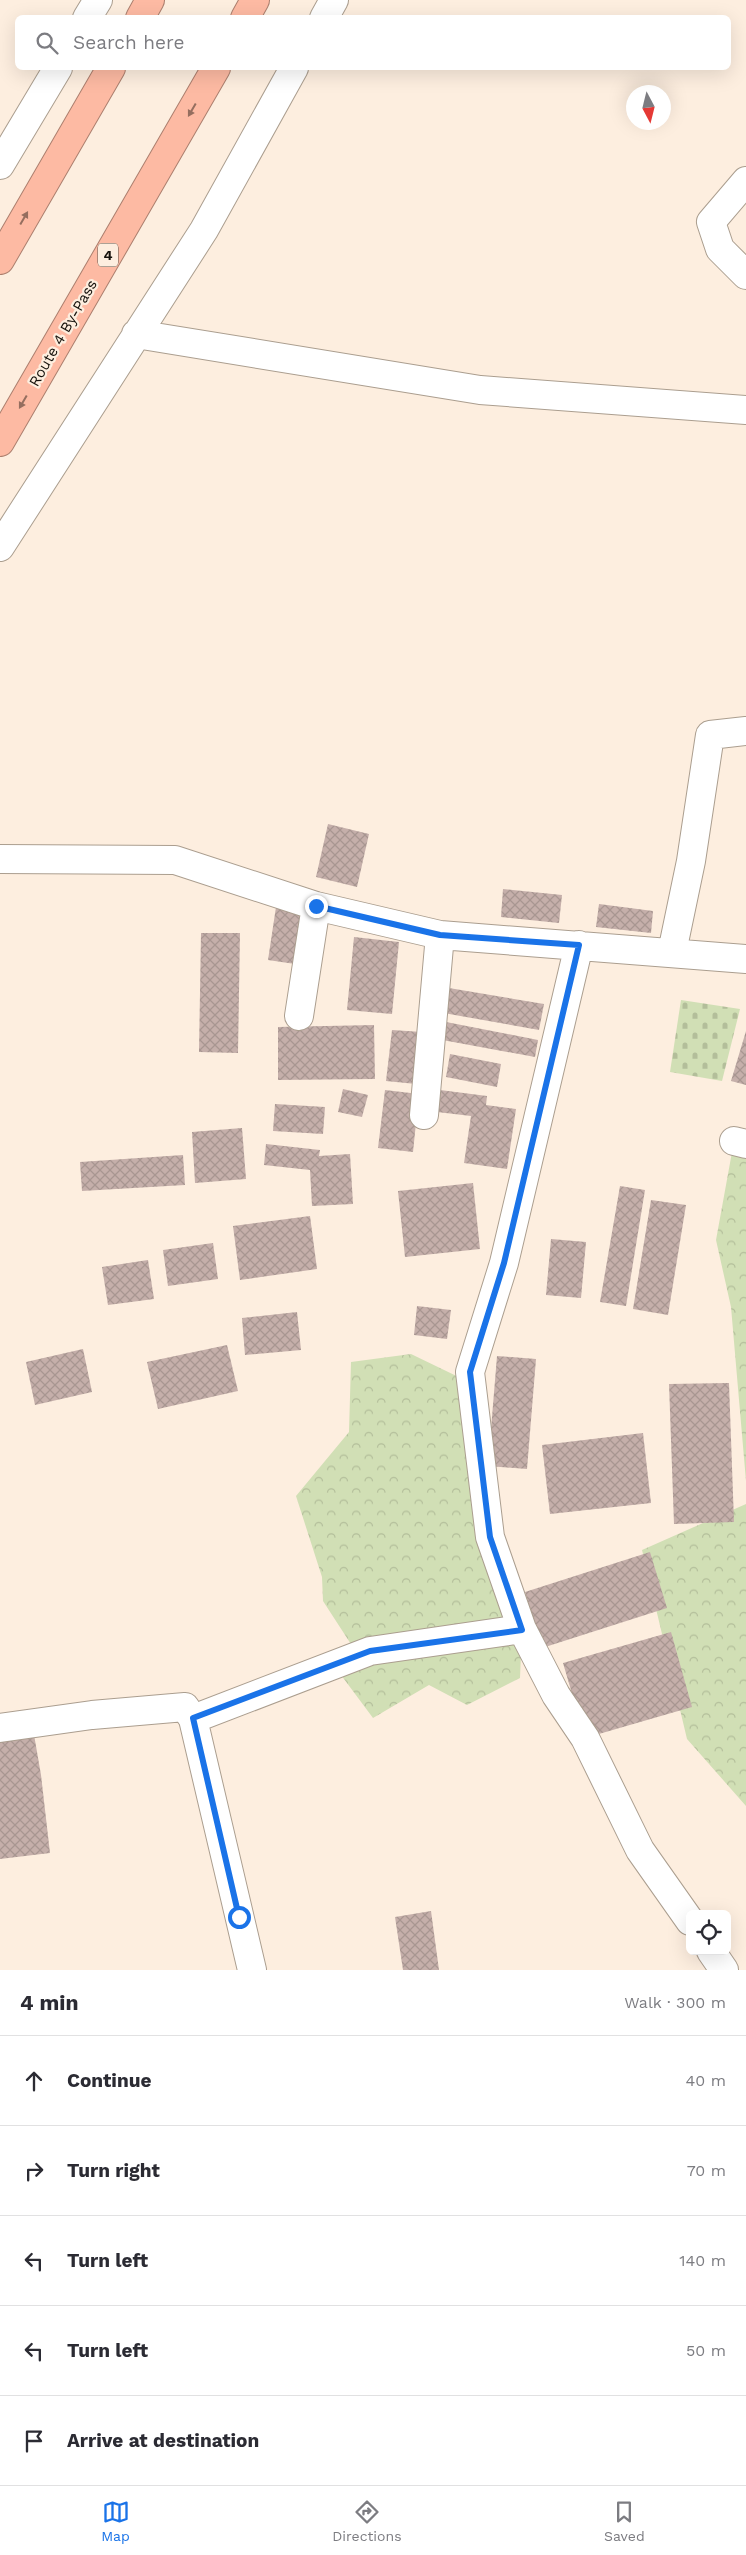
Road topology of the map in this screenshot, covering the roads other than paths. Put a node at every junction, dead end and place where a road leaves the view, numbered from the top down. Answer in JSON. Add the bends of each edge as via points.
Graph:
{"nodes":[{"id":1,"x":98,"y":0,"type":"edge"},
{"id":2,"x":150,"y":0,"type":"edge"},
{"id":3,"x":255,"y":0,"type":"edge"},
{"id":4,"x":334,"y":0,"type":"edge"},
{"id":5,"x":89,"y":15,"type":"edge"},
{"id":6,"x":142,"y":15,"type":"edge"},
{"id":7,"x":247,"y":15,"type":"edge"},
{"id":8,"x":326,"y":15,"type":"edge"},
{"id":9,"x":57,"y":70,"type":"edge"},
{"id":10,"x":110,"y":70,"type":"edge"},
{"id":11,"x":215,"y":70,"type":"edge"},
{"id":12,"x":293,"y":70,"type":"edge"},
{"id":13,"x":0,"y":165,"type":"edge"},
{"id":14,"x":746,"y":181,"type":"edge"},
{"id":15,"x":0,"y":260,"type":"edge"},
{"id":16,"x":746,"y":274,"type":"edge"},
{"id":17,"x":136,"y":334,"type":"junction"},
{"id":18,"x":746,"y":410,"type":"edge"},
{"id":19,"x":0,"y":442,"type":"edge"},
{"id":20,"x":0,"y":548,"type":"edge"},
{"id":21,"x":746,"y":731,"type":"edge"},
{"id":22,"x":0,"y":859,"type":"edge"},
{"id":23,"x":316,"y":906,"type":"junction"},
{"id":24,"x":440,"y":935,"type":"junction"},
{"id":25,"x":579,"y":945,"type":"junction"},
{"id":26,"x":672,"y":952,"type":"junction"},
{"id":27,"x":746,"y":959,"type":"edge"},
{"id":28,"x":299,"y":1016,"type":"dead end"},
{"id":29,"x":424,"y":1115,"type":"dead end"},
{"id":30,"x":522,"y":1630,"type":"junction"},
{"id":31,"x":193,"y":1718,"type":"junction"},
{"id":32,"x":0,"y":1728,"type":"edge"},
{"id":33,"x":686,"y":1915,"type":"edge"},
{"id":34,"x":714,"y":1955,"type":"edge"},
{"id":35,"x":252,"y":1970,"type":"edge"},
{"id":36,"x":724,"y":1970,"type":"edge"}],
"edges":[{"from":1,"to":5,"type":"street"},
{"from":2,"to":6,"type":"highway"},
{"from":3,"to":7,"type":"highway"},
{"from":4,"to":8,"type":"street"},
{"from":9,"to":13,"type":"street"},
{"from":15,"to":10,"type":"highway","one_way":true},
{"from":11,"to":19,"type":"highway","name":"Route 4 By-Pass","number":"4","one_way":true},
{"from":12,"to":17,"type":"street","via":[[204,230]]},
{"from":14,"to":16,"type":"street","via":[[711,222],[720,249]]},
{"from":17,"to":18,"type":"street","via":[[480,390]]},
{"from":17,"to":20,"type":"street"},
{"from":21,"to":26,"type":"street","via":[[710,735],[691,861]]},
{"from":22,"to":23,"type":"street","via":[[175,860]]},
{"from":23,"to":24,"type":"street"},
{"from":23,"to":28,"type":"street"},
{"from":24,"to":25,"type":"street"},
{"from":24,"to":29,"type":"street"},
{"from":25,"to":26,"type":"street"},
{"from":25,"to":30,"type":"street","via":[[504,1263],[470,1372],[490,1537]]},
{"from":26,"to":27,"type":"street"},
{"from":30,"to":31,"type":"street","via":[[370,1651]]},
{"from":30,"to":33,"type":"street","via":[[556,1695],[585,1738],[640,1850]]},
{"from":31,"to":32,"type":"street","via":[[185,1707],[92,1715]]},
{"from":31,"to":35,"type":"street"},
{"from":34,"to":36,"type":"street"}]}
